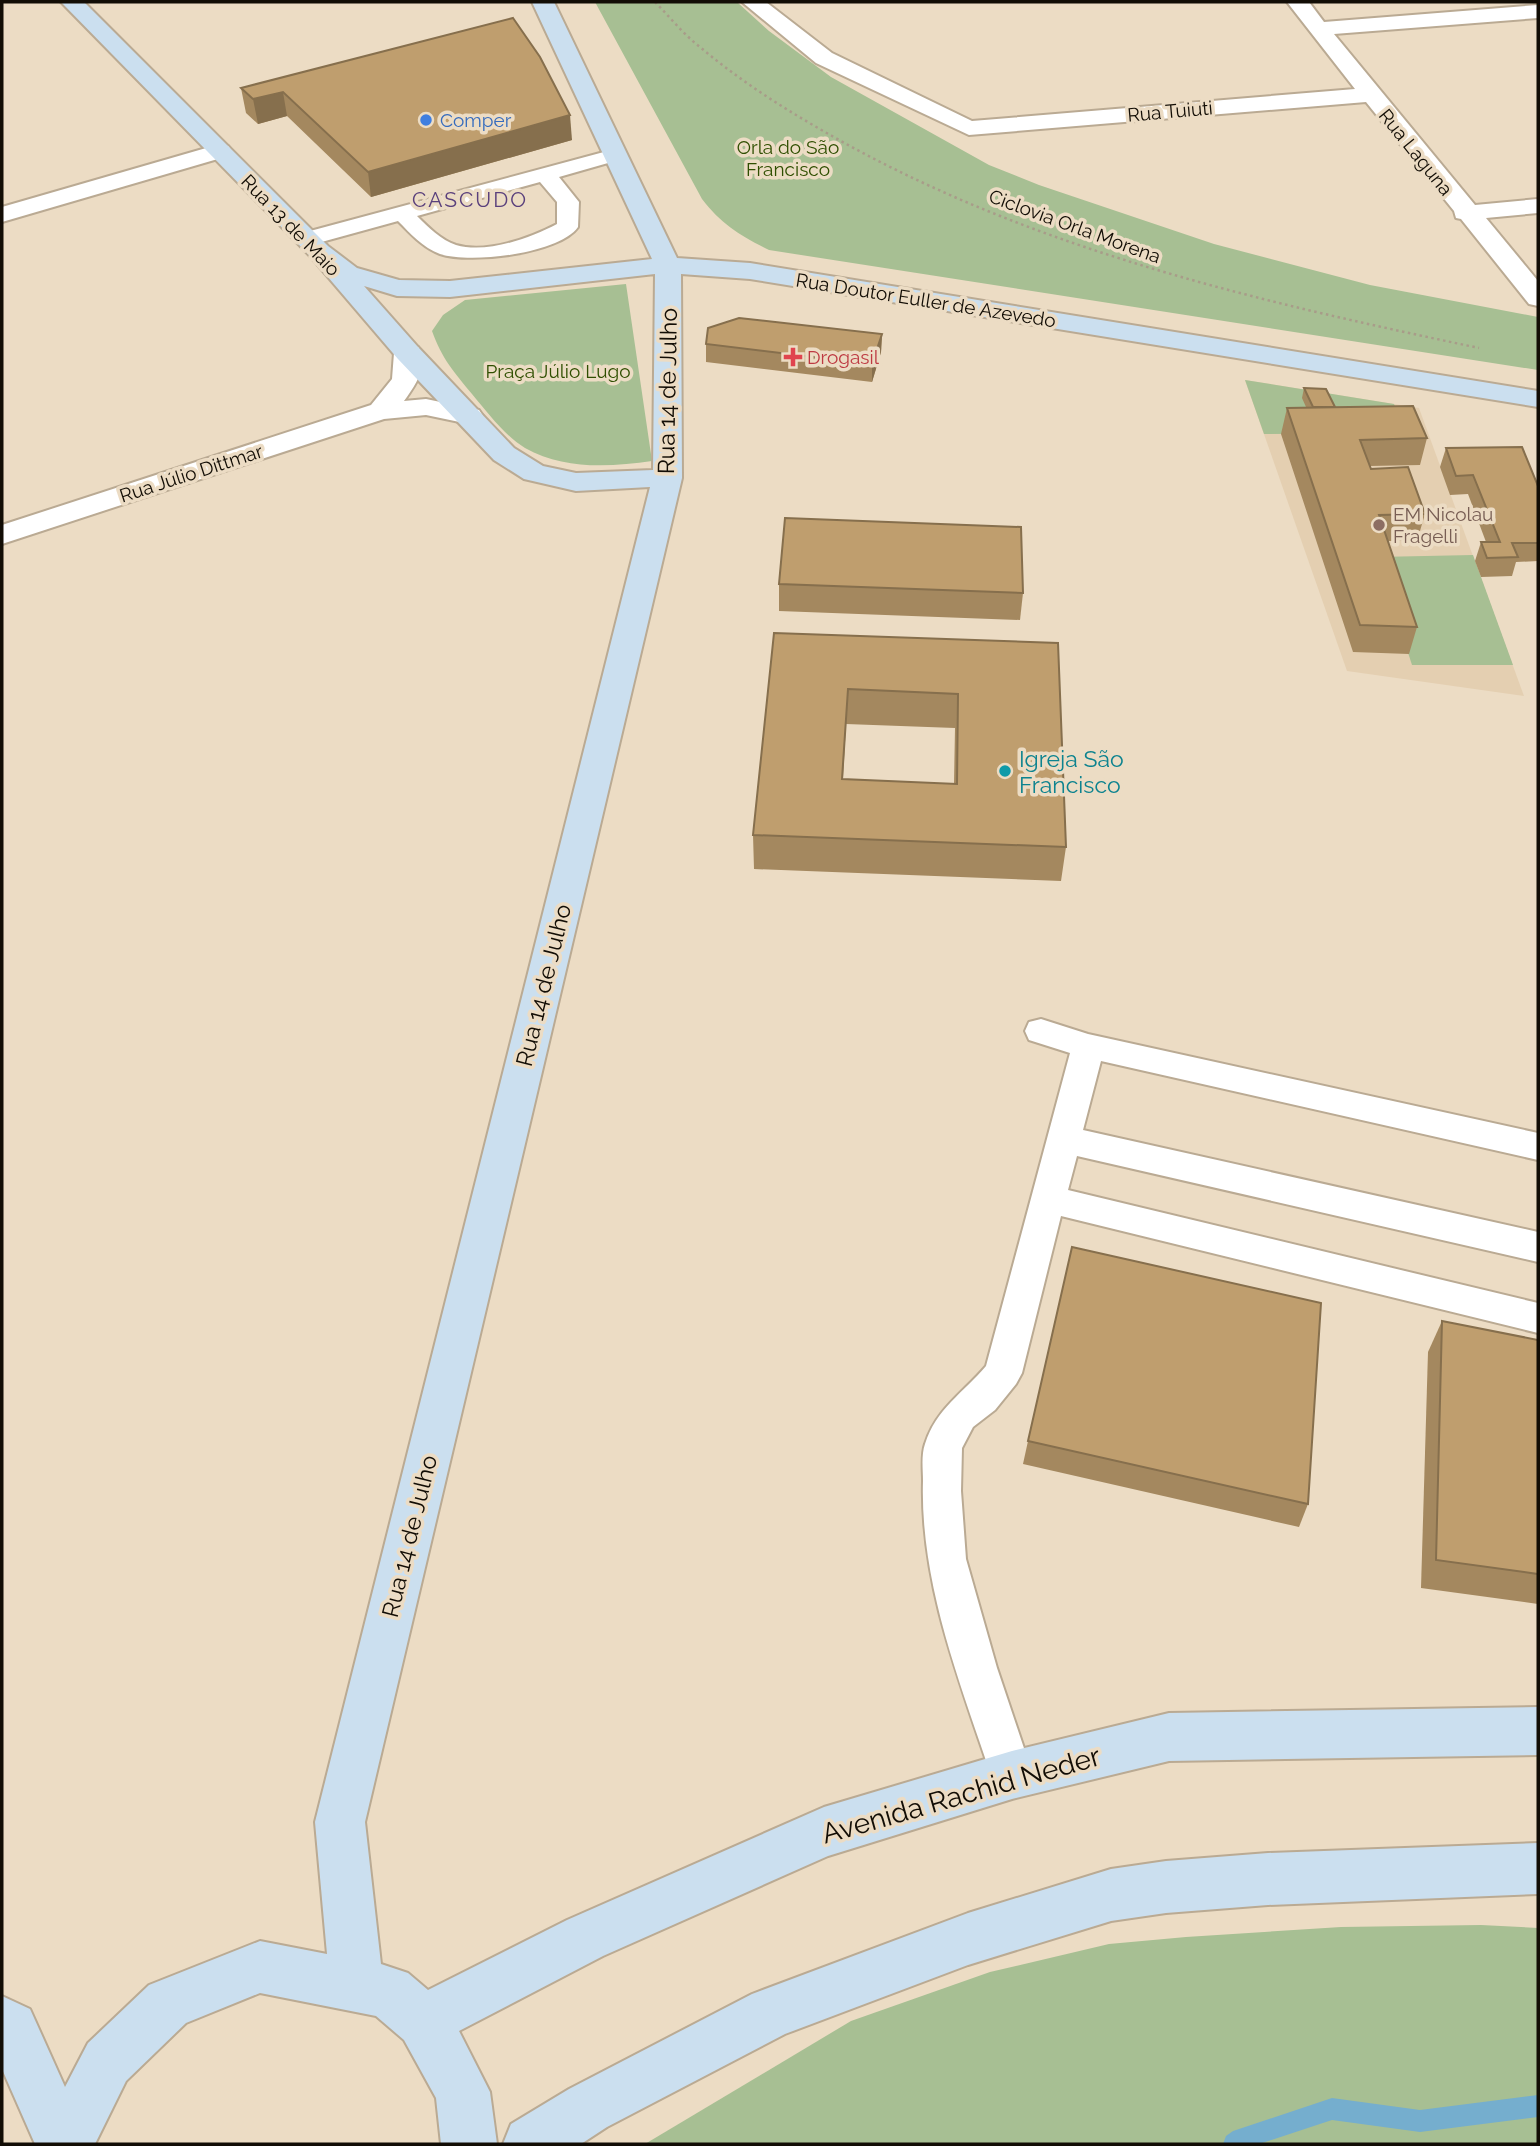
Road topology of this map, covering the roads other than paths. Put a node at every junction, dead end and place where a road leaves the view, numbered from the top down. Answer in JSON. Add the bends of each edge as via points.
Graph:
{"nodes":[{"id":1,"x":72,"y":2,"type":"edge"},
{"id":2,"x":543,"y":2,"type":"edge"},
{"id":3,"x":753,"y":2,"type":"edge"},
{"id":4,"x":1298,"y":2,"type":"edge"},
{"id":5,"x":1538,"y":11,"type":"edge"},
{"id":6,"x":1318,"y":29,"type":"junction"},
{"id":7,"x":1370,"y":95,"type":"junction"},
{"id":8,"x":219,"y":151,"type":"junction"},
{"id":9,"x":615,"y":155,"type":"junction"},
{"id":10,"x":543,"y":173,"type":"junction"},
{"id":11,"x":1538,"y":206,"type":"edge"},
{"id":12,"x":401,"y":212,"type":"junction"},
{"id":13,"x":1465,"y":213,"type":"junction"},
{"id":14,"x":2,"y":215,"type":"edge"},
{"id":15,"x":313,"y":245,"type":"junction"},
{"id":16,"x":668,"y":265,"type":"junction"},
{"id":17,"x":450,"y":289,"type":"junction"},
{"id":18,"x":1538,"y":298,"type":"edge"},
{"id":19,"x":408,"y":353,"type":"junction"},
{"id":20,"x":1538,"y":399,"type":"edge"},
{"id":21,"x":381,"y":411,"type":"junction"},
{"id":22,"x":469,"y":416,"type":"junction"},
{"id":23,"x":667,"y":478,"type":"junction"},
{"id":24,"x":2,"y":535,"type":"edge"},
{"id":25,"x":1041,"y":1031,"type":"dead end"},
{"id":26,"x":1088,"y":1046,"type":"junction"},
{"id":27,"x":1063,"y":1139,"type":"junction"},
{"id":28,"x":1538,"y":1146,"type":"edge"},
{"id":29,"x":1048,"y":1199,"type":"junction"},
{"id":30,"x":1538,"y":1247,"type":"edge"},
{"id":31,"x":1538,"y":1318,"type":"edge"},
{"id":32,"x":1538,"y":1731,"type":"edge"},
{"id":33,"x":1013,"y":1775,"type":"junction"},
{"id":34,"x":1538,"y":1868,"type":"edge"},
{"id":35,"x":357,"y":1987,"type":"junction"},
{"id":36,"x":423,"y":2021,"type":"junction"},
{"id":37,"x":2,"y":2023,"type":"edge"},
{"id":38,"x":64,"y":2144,"type":"edge"},
{"id":39,"x":469,"y":2144,"type":"edge"},
{"id":40,"x":531,"y":2144,"type":"edge"}],
"edges":[{"from":1,"to":8,"type":"street","name":"Rua 13 de Maio"},
{"from":2,"to":9,"type":"street","name":"Rua 14 de Julho"},
{"from":3,"to":7,"type":"street","name":"Rua Tuiuti","via":[[824,58],[969,128]]},
{"from":4,"to":6,"type":"street","name":"Rua Laguna"},
{"from":5,"to":6,"type":"street"},
{"from":6,"to":7,"type":"street","name":"Rua Laguna"},
{"from":7,"to":13,"type":"street","name":"Rua Laguna"},
{"from":8,"to":14,"type":"street"},
{"from":8,"to":15,"type":"street","name":"Rua 13 de Maio"},
{"from":9,"to":10,"type":"lane"},
{"from":9,"to":16,"type":"street","name":"Rua 14 de Julho"},
{"from":10,"to":12,"type":"lane"},
{"from":10,"to":12,"type":"lane","via":[[568,198],[571,211],[567,227],[549,238],[473,254],[450,250],[428,239]]},
{"from":11,"to":13,"type":"street"},
{"from":12,"to":15,"type":"lane"},
{"from":13,"to":18,"type":"street","name":"Rua Laguna"},
{"from":15,"to":17,"type":"street","name":"Rua Doutor Euller de Azevedo","via":[[348,273],[397,288]]},
{"from":15,"to":19,"type":"street","name":"Rua 13 de Maio"},
{"from":16,"to":17,"type":"street","name":"Rua Doutor Euller de Azevedo"},
{"from":16,"to":20,"type":"street","name":"Rua Doutor Euller de Azevedo","via":[[750,271]]},
{"from":16,"to":23,"type":"street","name":"Rua 14 de Julho"},
{"from":17,"to":19,"type":"street","via":[[415,318]]},
{"from":19,"to":21,"type":"street","via":[[406,380]]},
{"from":19,"to":22,"type":"street","name":"Rua 13 de Maio"},
{"from":21,"to":22,"type":"street","name":"Rua Júlio Dittmar","via":[[426,407]]},
{"from":21,"to":24,"type":"street","name":"Rua Júlio Dittmar"},
{"from":22,"to":23,"type":"street","name":"Rua 13 de Maio","via":[[504,454],[534,473],[576,482]]},
{"from":23,"to":35,"type":"street","name":"Rua 14 de Julho","via":[[340,1822]]},
{"from":25,"to":26,"type":"lane"},
{"from":26,"to":27,"type":"lane"},
{"from":26,"to":28,"type":"lane"},
{"from":27,"to":29,"type":"lane"},
{"from":27,"to":30,"type":"lane"},
{"from":29,"to":31,"type":"lane"},
{"from":29,"to":33,"type":"lane","via":[[1003,1373],[960,1415],[943,1446],[946,1559],[976,1668]]},
{"from":32,"to":33,"type":"street","name":"Avenida Rachid Neder","via":[[1169,1737]]},
{"from":33,"to":36,"type":"street","name":"Avenida Rachid Neder","via":[[824,1832],[585,1938]]},
{"from":34,"to":40,"type":"street","via":[[1268,1879],[1111,1895],[968,1939],[771,2013],[588,2108]]},
{"from":35,"to":36,"type":"street","via":[[389,1992]]},
{"from":35,"to":38,"type":"street","via":[[260,1967],[168,2004],[107,2062]]},
{"from":36,"to":39,"type":"street","via":[[463,2092]]},
{"from":37,"to":38,"type":"street","via":[[11,2028]]}]}
